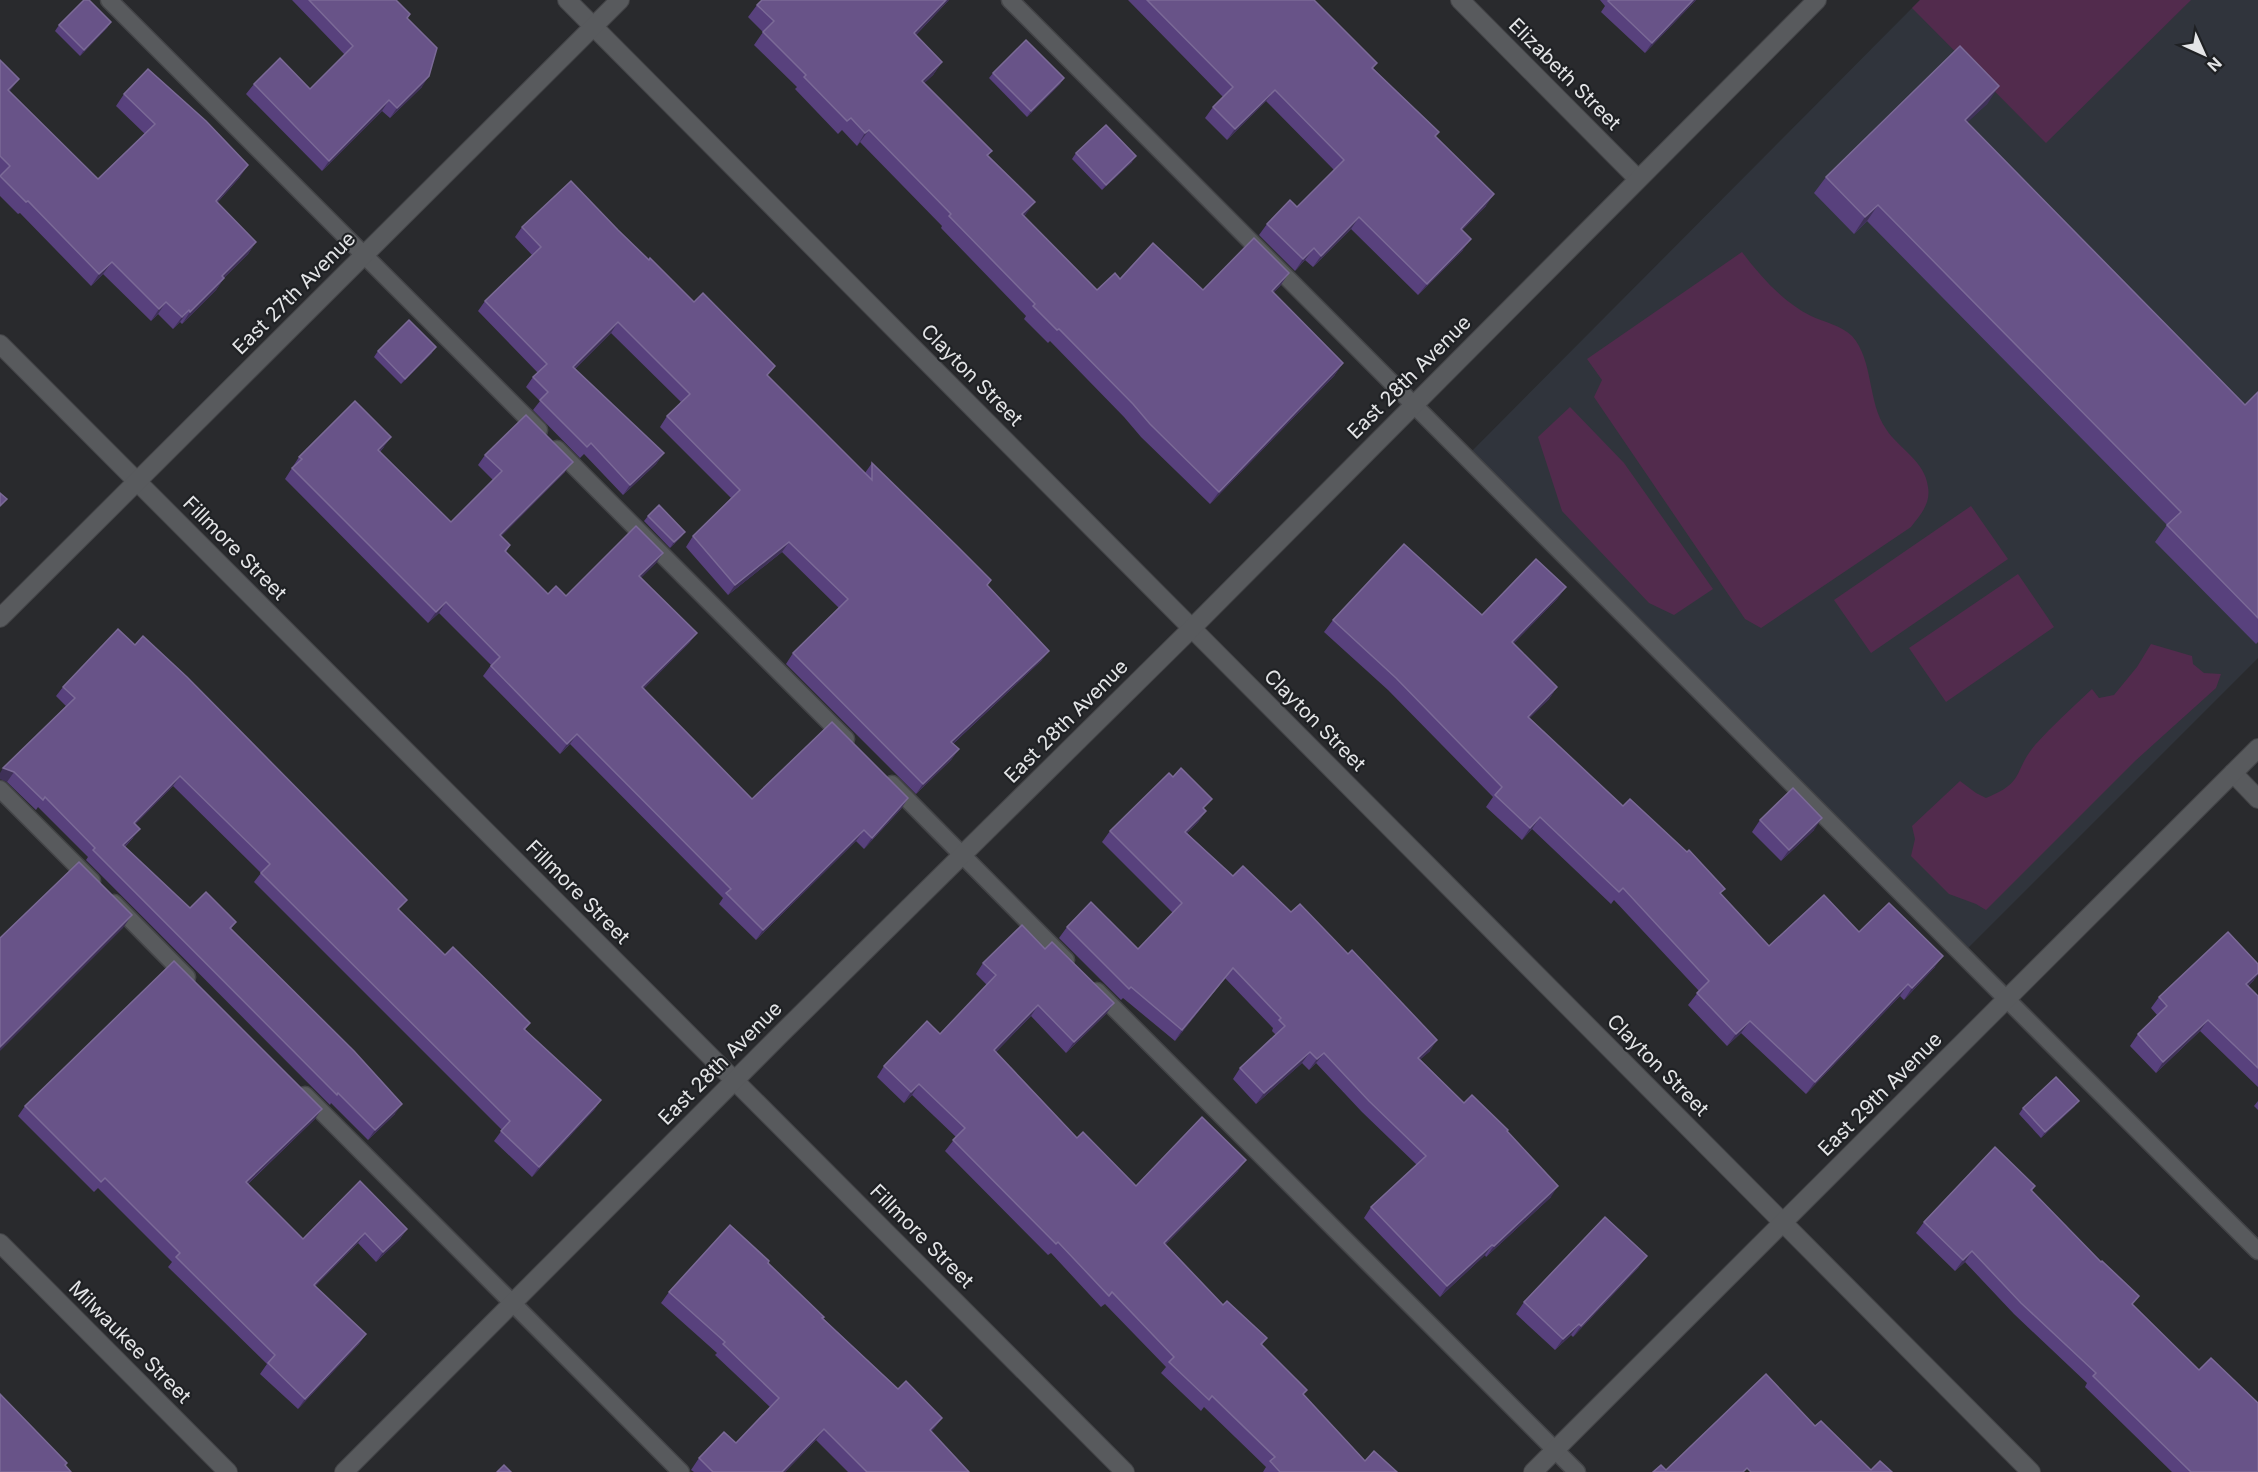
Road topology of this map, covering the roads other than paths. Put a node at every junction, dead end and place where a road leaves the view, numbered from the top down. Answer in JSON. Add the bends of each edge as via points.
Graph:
{"nodes":[{"id":1,"x":110,"y":0,"type":"edge"},
{"id":2,"x":567,"y":0,"type":"edge"},
{"id":3,"x":620,"y":0,"type":"edge"},
{"id":4,"x":1010,"y":0,"type":"edge"},
{"id":5,"x":1460,"y":0,"type":"edge"},
{"id":6,"x":1817,"y":0,"type":"edge"},
{"id":7,"x":594,"y":27,"type":"junction"},
{"id":8,"x":1638,"y":179,"type":"junction"},
{"id":9,"x":364,"y":255,"type":"junction"},
{"id":10,"x":0,"y":344,"type":"edge"},
{"id":11,"x":1414,"y":405,"type":"junction"},
{"id":12,"x":136,"y":481,"type":"junction"},
{"id":13,"x":0,"y":618,"type":"edge"},
{"id":14,"x":1192,"y":628,"type":"junction"},
{"id":15,"x":854,"y":746,"type":"edge"},
{"id":16,"x":2258,"y":748,"type":"edge"},
{"id":17,"x":879,"y":771,"type":"edge"},
{"id":18,"x":2233,"y":773,"type":"junction"},
{"id":19,"x":0,"y":789,"type":"edge"},
{"id":20,"x":2258,"y":799,"type":"edge"},
{"id":21,"x":962,"y":855,"type":"junction"},
{"id":22,"x":202,"y":991,"type":"edge"},
{"id":23,"x":2007,"y":999,"type":"junction"},
{"id":24,"x":734,"y":1080,"type":"junction"},
{"id":25,"x":294,"y":1084,"type":"edge"},
{"id":26,"x":1783,"y":1223,"type":"junction"},
{"id":27,"x":0,"y":1243,"type":"edge"},
{"id":28,"x":2258,"y":1251,"type":"edge"},
{"id":29,"x":513,"y":1303,"type":"junction"},
{"id":30,"x":1555,"y":1450,"type":"junction"},
{"id":31,"x":228,"y":1472,"type":"edge"},
{"id":32,"x":344,"y":1472,"type":"edge"},
{"id":33,"x":681,"y":1472,"type":"edge"},
{"id":34,"x":1125,"y":1472,"type":"edge"},
{"id":35,"x":1533,"y":1472,"type":"edge"},
{"id":36,"x":1577,"y":1472,"type":"edge"},
{"id":37,"x":2031,"y":1472,"type":"edge"}],
"edges":[{"from":1,"to":9,"type":"lane"},
{"from":2,"to":7,"type":"street","name":"Clayton Street"},
{"from":3,"to":7,"type":"street","name":"East 27th Avenue"},
{"from":4,"to":11,"type":"lane"},
{"from":5,"to":8,"type":"street","name":"Elizabeth Street"},
{"from":6,"to":8,"type":"street","name":"East 28th Avenue"},
{"from":7,"to":9,"type":"street","name":"East 27th Avenue"},
{"from":7,"to":14,"type":"street","name":"Clayton Street"},
{"from":8,"to":11,"type":"street","name":"East 28th Avenue"},
{"from":9,"to":12,"type":"street","name":"East 27th Avenue"},
{"from":9,"to":15,"type":"lane"},
{"from":10,"to":12,"type":"street","name":"Fillmore Street"},
{"from":11,"to":14,"type":"street","name":"East 28th Avenue"},
{"from":11,"to":23,"type":"lane"},
{"from":12,"to":13,"type":"street","name":"East 27th Avenue"},
{"from":12,"to":24,"type":"street","name":"Fillmore Street"},
{"from":14,"to":21,"type":"street","name":"East 28th Avenue"},
{"from":14,"to":26,"type":"street","name":"Clayton Street"},
{"from":16,"to":18,"type":"street","name":"East 29th Avenue"},
{"from":17,"to":21,"type":"lane"},
{"from":18,"to":20,"type":"street"},
{"from":18,"to":23,"type":"street","name":"East 29th Avenue"},
{"from":19,"to":22,"type":"lane"},
{"from":21,"to":24,"type":"street","name":"East 28th Avenue"},
{"from":21,"to":30,"type":"lane"},
{"from":23,"to":26,"type":"street","name":"East 29th Avenue"},
{"from":23,"to":28,"type":"lane"},
{"from":24,"to":29,"type":"street","name":"East 28th Avenue"},
{"from":24,"to":34,"type":"street","name":"Fillmore Street"},
{"from":25,"to":29,"type":"lane"},
{"from":26,"to":30,"type":"street","name":"East 29th Avenue"},
{"from":26,"to":37,"type":"street","name":"Clayton Street"},
{"from":27,"to":31,"type":"street","name":"Milwaukee Street"},
{"from":29,"to":32,"type":"street","name":"East 28th Avenue"},
{"from":29,"to":33,"type":"lane"},
{"from":30,"to":35,"type":"street","name":"East 29th Avenue"},
{"from":30,"to":36,"type":"lane"}]}
